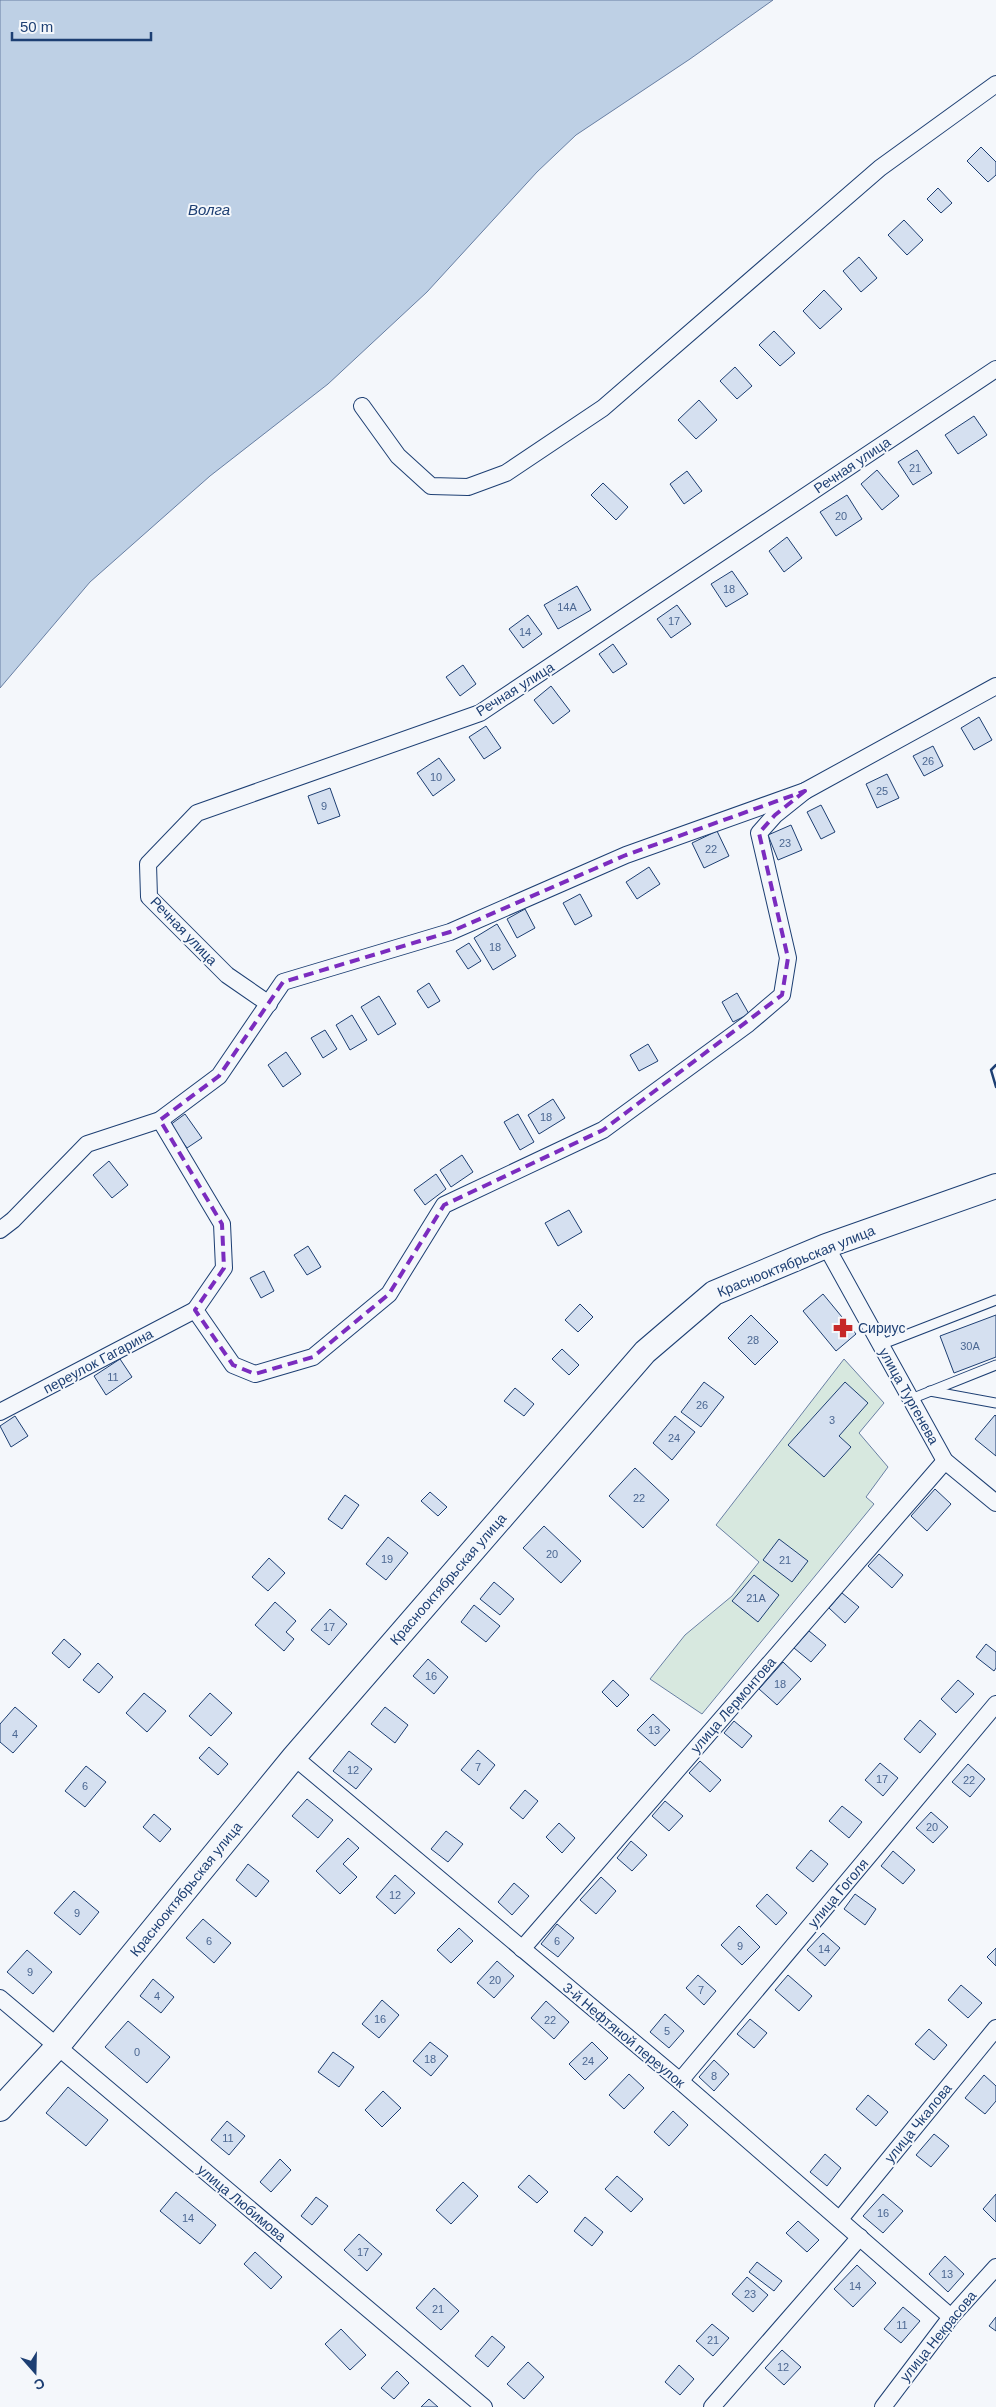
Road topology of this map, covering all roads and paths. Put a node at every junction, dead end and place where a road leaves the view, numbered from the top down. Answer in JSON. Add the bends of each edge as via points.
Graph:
{"nodes":[{"id":1,"x":996,"y":84,"type":"edge"},
{"id":2,"x":996,"y":369,"type":"edge"},
{"id":3,"x":362,"y":406,"type":"dead end"},
{"id":4,"x":996,"y":686,"type":"edge"},
{"id":5,"x":805,"y":791,"type":"junction"},
{"id":6,"x":269,"y":1004,"type":"junction"},
{"id":7,"x":160,"y":1120,"type":"junction"},
{"id":8,"x":996,"y":1186,"type":"edge"},
{"id":9,"x":0,"y":1230,"type":"edge"},
{"id":10,"x":826,"y":1246,"type":"junction"},
{"id":11,"x":996,"y":1300,"type":"edge"},
{"id":12,"x":195,"y":1310,"type":"junction"},
{"id":13,"x":880,"y":1345,"type":"junction"},
{"id":14,"x":996,"y":1366,"type":"edge"},
{"id":15,"x":929,"y":1391,"type":"junction"},
{"id":16,"x":910,"y":1399,"type":"junction"},
{"id":17,"x":996,"y":1403,"type":"edge"},
{"id":18,"x":0,"y":1412,"type":"edge"},
{"id":19,"x":945,"y":1462,"type":"junction"},
{"id":20,"x":996,"y":1503,"type":"edge"},
{"id":21,"x":996,"y":1704,"type":"edge"},
{"id":22,"x":294,"y":1757,"type":"junction"},
{"id":23,"x":522,"y":1949,"type":"junction"},
{"id":24,"x":0,"y":1998,"type":"edge"},
{"id":25,"x":996,"y":2028,"type":"edge"},
{"id":26,"x":57,"y":2047,"type":"junction"},
{"id":27,"x":680,"y":2081,"type":"junction"},
{"id":28,"x":0,"y":2109,"type":"edge"},
{"id":29,"x":840,"y":2219,"type":"junction"},
{"id":30,"x":860,"y":2237,"type":"junction"},
{"id":31,"x":996,"y":2267,"type":"edge"},
{"id":32,"x":951,"y":2317,"type":"junction"},
{"id":33,"x":484,"y":2407,"type":"edge"},
{"id":34,"x":712,"y":2407,"type":"edge"},
{"id":35,"x":883,"y":2407,"type":"edge"}],
"edges":[{"from":1,"to":3,"type":"street","via":[[880,168],[603,408],[506,473],[468,487],[431,486],[398,456]]},
{"from":2,"to":6,"type":"street","name":"Речная улица","via":[[480,713],[197,813],[148,864],[149,897],[227,975]]},
{"from":4,"to":5,"type":"street"},
{"from":5,"to":6,"type":"street","via":[[626,855],[450,932],[284,982]]},
{"from":5,"to":12,"type":"street","via":[[774,814],[759,832],[788,958],[782,995],[748,1024],[603,1130],[444,1205],[389,1294],[313,1357],[255,1374],[232,1365]]},
{"from":6,"to":7,"type":"street","via":[[219,1076]]},
{"from":7,"to":9,"type":"street","via":[[87,1144]]},
{"from":7,"to":12,"type":"street","via":[[222,1224],[224,1268]]},
{"from":8,"to":10,"type":"street","name":"Краснооктябрьская улица"},
{"from":10,"to":13,"type":"street","name":"улица Тургенева"},
{"from":10,"to":22,"type":"street","name":"Краснооктябрьская улица","via":[[714,1293],[645,1352]]},
{"from":11,"to":13,"type":"lane"},
{"from":12,"to":18,"type":"street","name":"переулок Гагарина"},
{"from":13,"to":16,"type":"street","name":"улица Тургенева"},
{"from":14,"to":15,"type":"lane"},
{"from":15,"to":16,"type":"lane"},
{"from":15,"to":17,"type":"lane"},
{"from":16,"to":19,"type":"street","name":"улица Тургенева"},
{"from":19,"to":20,"type":"street","name":"улица Тургенева"},
{"from":19,"to":23,"type":"street","name":"улица Лермонтова"},
{"from":21,"to":27,"type":"street","name":"улица Гоголя"},
{"from":22,"to":23,"type":"street","name":"3-й Нефтяной переулок"},
{"from":22,"to":26,"type":"street","name":"Краснооктябрьская улица"},
{"from":23,"to":27,"type":"street","name":"3-й Нефтяной переулок"},
{"from":24,"to":26,"type":"street","name":"улица Любимова"},
{"from":25,"to":29,"type":"street","name":"улица Чкалова"},
{"from":26,"to":28,"type":"street","name":"Краснооктябрьская улица"},
{"from":26,"to":33,"type":"street","name":"улица Любимова"},
{"from":27,"to":29,"type":"street","name":"3-й Нефтяной переулок"},
{"from":29,"to":30,"type":"street","name":"3-й Нефтяной переулок"},
{"from":30,"to":32,"type":"street","name":"3-й Нефтяной переулок"},
{"from":30,"to":34,"type":"street"},
{"from":31,"to":32,"type":"street","name":"улица Некрасова"},
{"from":32,"to":35,"type":"street","name":"улица Некрасова"}]}
